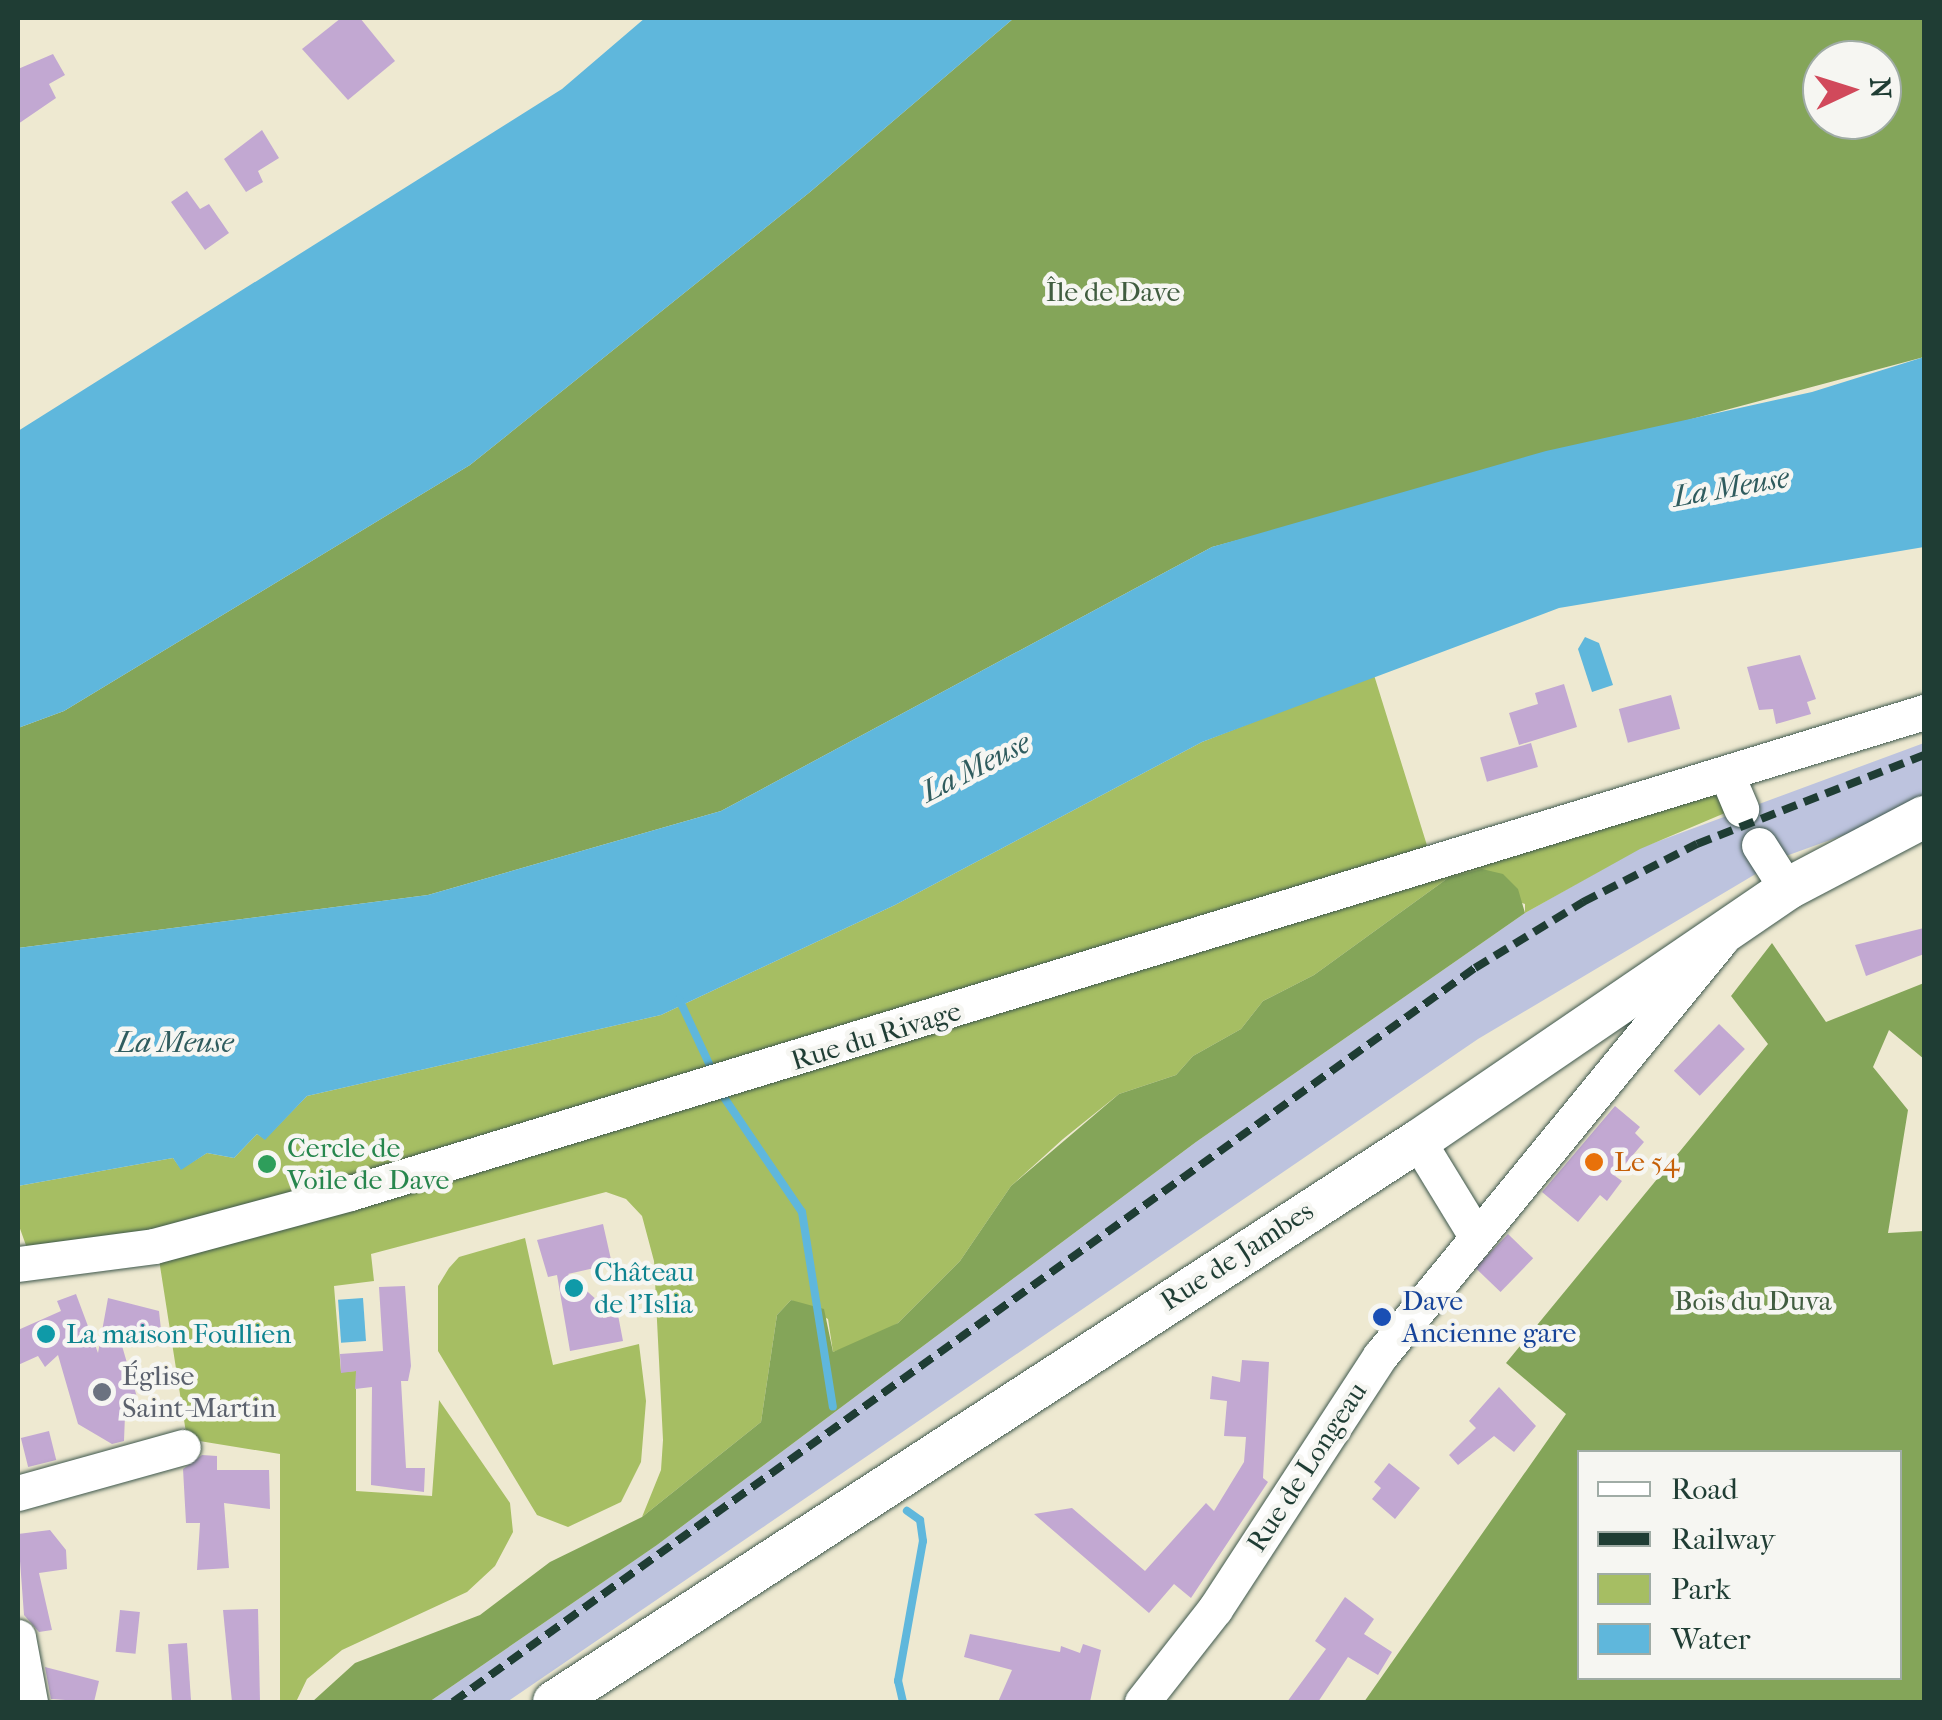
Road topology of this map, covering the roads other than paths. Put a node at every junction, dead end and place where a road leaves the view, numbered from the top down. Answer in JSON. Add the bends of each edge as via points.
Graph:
{"nodes":[{"id":1,"x":1924,"y":712,"type":"edge"},
{"id":2,"x":1726,"y":773,"type":"junction"},
{"id":3,"x":1741,"y":809,"type":"dead end"},
{"id":4,"x":1924,"y":816,"type":"edge"},
{"id":5,"x":1759,"y":846,"type":"dead end"},
{"id":6,"x":1787,"y":889,"type":"junction"},
{"id":7,"x":1729,"y":928,"type":"junction"},
{"id":8,"x":1418,"y":1141,"type":"junction"},
{"id":9,"x":1476,"y":1236,"type":"junction"},
{"id":10,"x":18,"y":1264,"type":"edge"},
{"id":11,"x":184,"y":1448,"type":"dead end"},
{"id":12,"x":18,"y":1493,"type":"edge"},
{"id":13,"x":18,"y":1638,"type":"edge"},
{"id":14,"x":30,"y":1702,"type":"edge"},
{"id":15,"x":554,"y":1702,"type":"edge"},
{"id":16,"x":1142,"y":1702,"type":"edge"}],
"edges":[{"from":1,"to":2,"type":"street","name":"Rue du Rivage"},
{"from":2,"to":3,"type":"street"},
{"from":2,"to":10,"type":"street","name":"Rue du Rivage","via":[[718,1084],[178,1240]]},
{"from":4,"to":6,"type":"main road","name":"Rue de Jambes"},
{"from":5,"to":6,"type":"street"},
{"from":6,"to":7,"type":"main road","name":"Rue de Jambes"},
{"from":7,"to":8,"type":"main road","name":"Rue de Jambes"},
{"from":7,"to":9,"type":"street","name":"Rue de Longeau","via":[[1672,1006]]},
{"from":8,"to":9,"type":"street"},
{"from":8,"to":15,"type":"main road","name":"Rue de Jambes"},
{"from":9,"to":16,"type":"street","name":"Rue de Longeau","via":[[1380,1356],[1215,1609]]},
{"from":11,"to":12,"type":"street","via":[[164,1448]]},
{"from":13,"to":14,"type":"street"}]}
